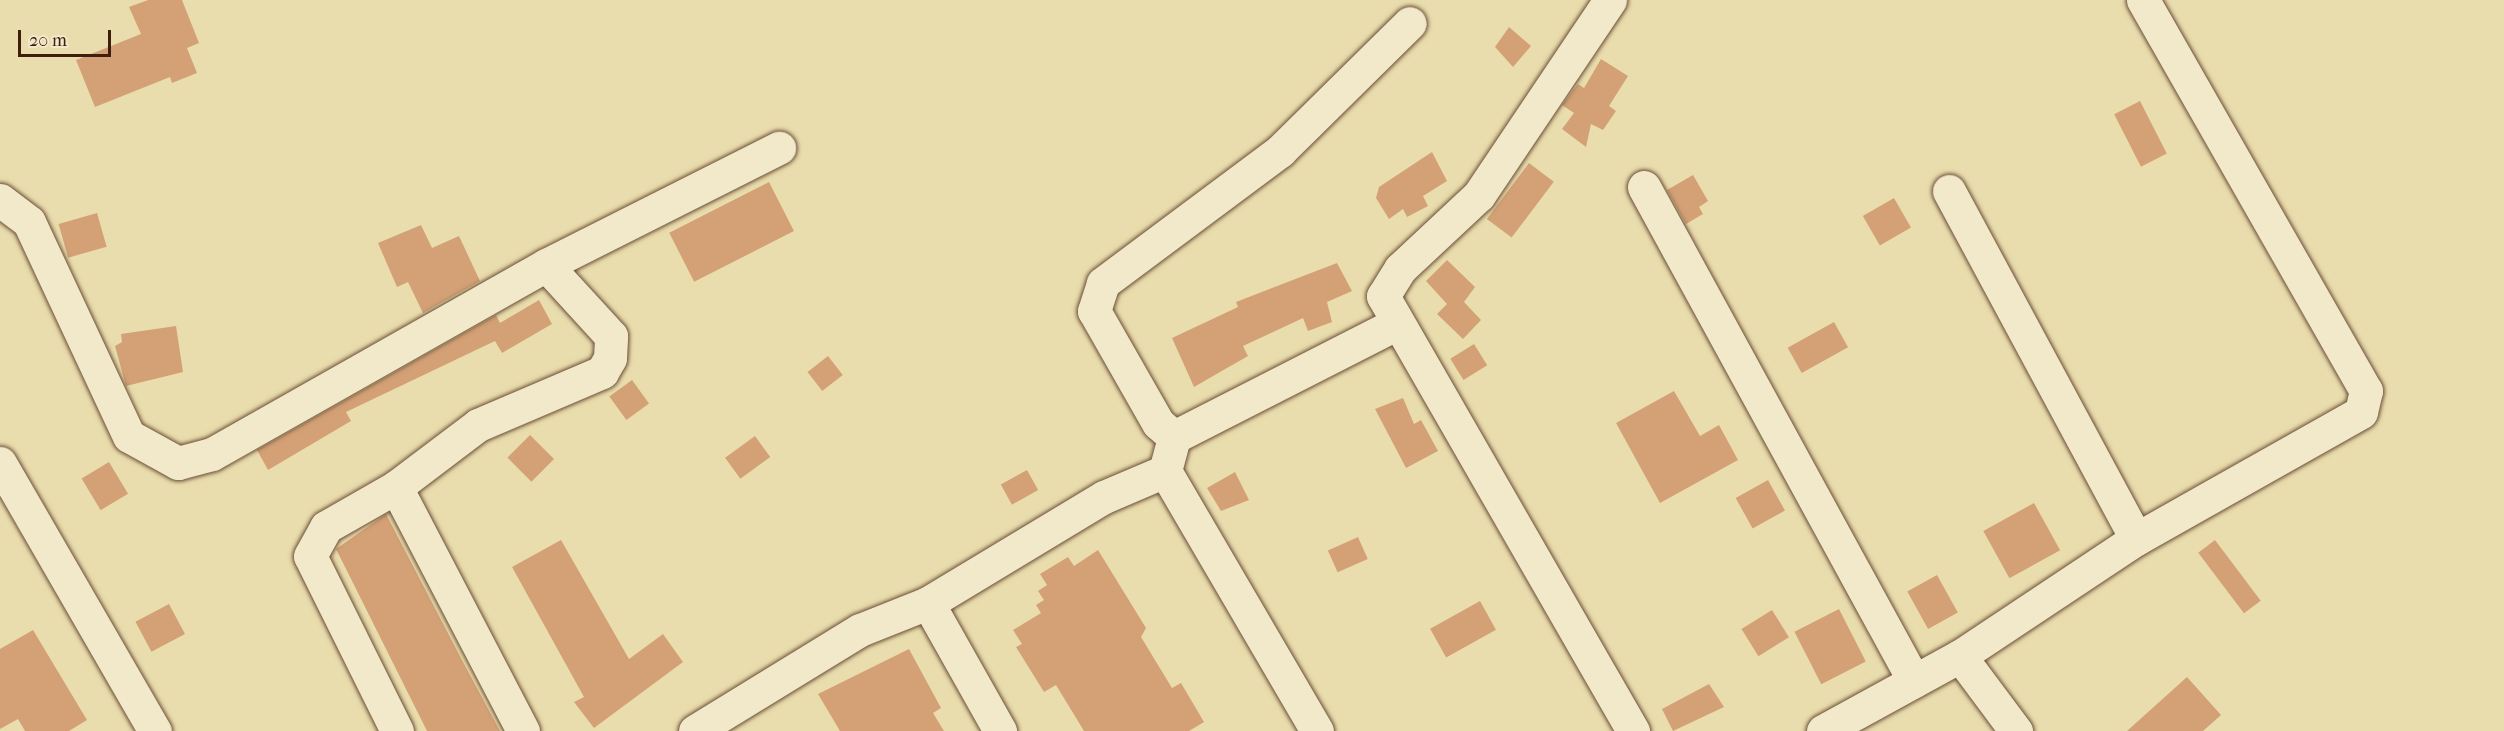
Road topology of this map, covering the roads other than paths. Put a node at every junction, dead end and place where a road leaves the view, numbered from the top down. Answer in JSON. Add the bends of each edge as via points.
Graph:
{"nodes":[{"id":1,"x":1610,"y":0,"type":"edge"},
{"id":2,"x":2144,"y":0,"type":"edge"},
{"id":3,"x":1410,"y":23,"type":"dead end"},
{"id":4,"x":779,"y":148,"type":"dead end"},
{"id":5,"x":1644,"y":187,"type":"dead end"},
{"id":6,"x":1949,"y":191,"type":"dead end"},
{"id":7,"x":0,"y":200,"type":"edge"},
{"id":8,"x":546,"y":265,"type":"junction"},
{"id":9,"x":1398,"y":323,"type":"junction"},
{"id":10,"x":1174,"y":437,"type":"junction"},
{"id":11,"x":0,"y":463,"type":"edge"},
{"id":12,"x":1165,"y":471,"type":"junction"},
{"id":13,"x":396,"y":487,"type":"junction"},
{"id":14,"x":2136,"y":539,"type":"junction"},
{"id":15,"x":928,"y":603,"type":"junction"},
{"id":16,"x":1960,"y":656,"type":"junction"},
{"id":17,"x":1914,"y":681,"type":"junction"},
{"id":18,"x":155,"y":731,"type":"edge"},
{"id":19,"x":397,"y":731,"type":"edge"},
{"id":20,"x":523,"y":731,"type":"edge"},
{"id":21,"x":695,"y":731,"type":"edge"},
{"id":22,"x":1000,"y":731,"type":"edge"},
{"id":23,"x":1317,"y":731,"type":"edge"},
{"id":24,"x":1633,"y":731,"type":"edge"},
{"id":25,"x":1823,"y":731,"type":"edge"},
{"id":26,"x":2016,"y":731,"type":"edge"}],
"edges":[{"from":1,"to":9,"type":"street","via":[[1479,195],[1391,280],[1383,296]]},
{"from":2,"to":14,"type":"street","via":[[2366,391],[2361,412]]},
{"from":3,"to":10,"type":"street","via":[[1280,151],[1103,283],[1094,311],[1158,423]]},
{"from":4,"to":8,"type":"street"},
{"from":5,"to":17,"type":"street"},
{"from":6,"to":14,"type":"street"},
{"from":7,"to":8,"type":"street","via":[[29,222],[129,436],[178,463],[212,453]]},
{"from":8,"to":13,"type":"street","via":[[611,336],[610,358],[602,372],[478,425]]},
{"from":9,"to":10,"type":"street"},
{"from":9,"to":24,"type":"street"},
{"from":10,"to":12,"type":"street"},
{"from":11,"to":18,"type":"street"},
{"from":12,"to":15,"type":"street","via":[[1104,497]]},
{"from":12,"to":23,"type":"street"},
{"from":13,"to":19,"type":"street","via":[[326,527],[310,556]]},
{"from":13,"to":20,"type":"street"},
{"from":14,"to":16,"type":"street"},
{"from":15,"to":21,"type":"street","via":[[860,630]]},
{"from":15,"to":22,"type":"street"},
{"from":16,"to":17,"type":"street"},
{"from":16,"to":26,"type":"street"},
{"from":17,"to":25,"type":"street"}]}
